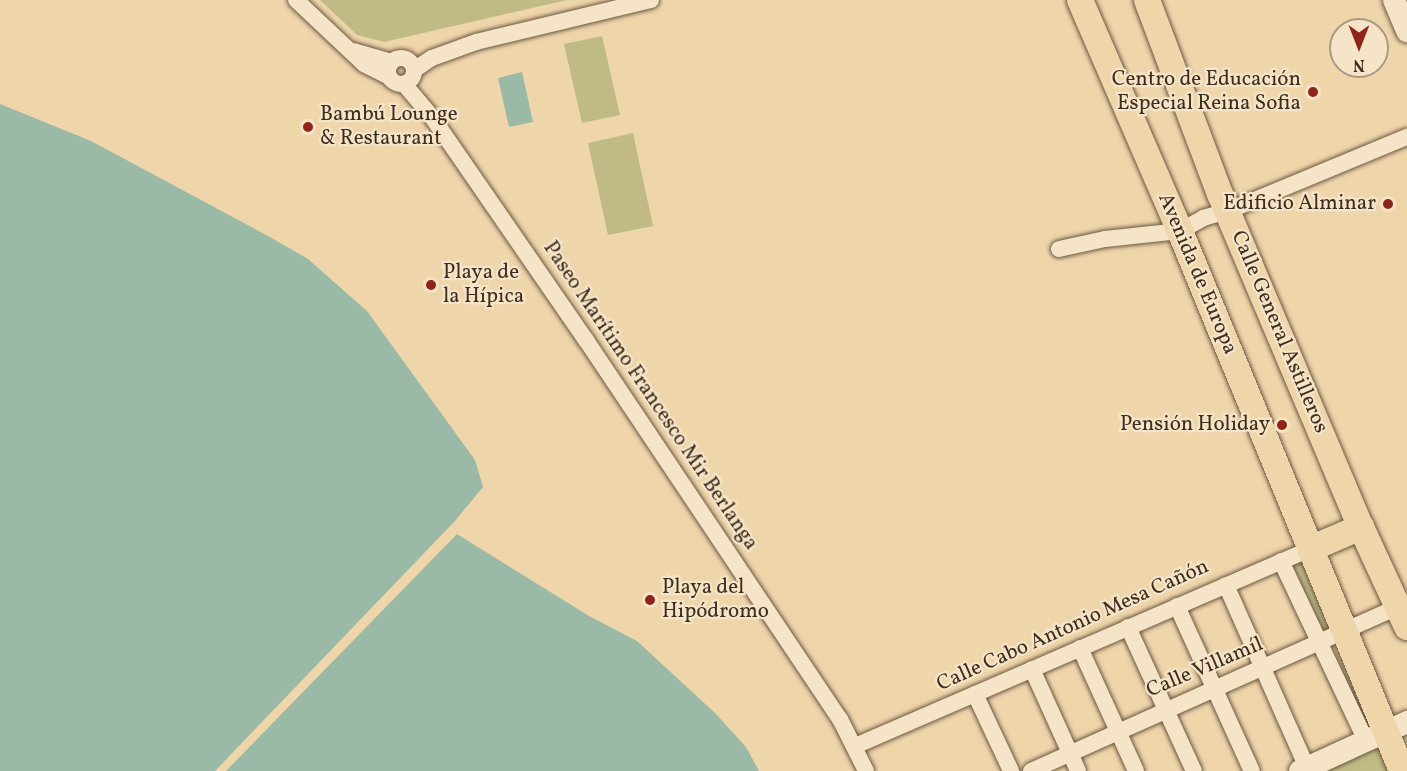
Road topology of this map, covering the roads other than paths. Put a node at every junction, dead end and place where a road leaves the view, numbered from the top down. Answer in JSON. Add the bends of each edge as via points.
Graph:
{"nodes":[{"id":1,"x":296,"y":0,"type":"edge"},
{"id":2,"x":651,"y":0,"type":"edge"},
{"id":3,"x":1080,"y":0,"type":"edge"},
{"id":4,"x":1147,"y":0,"type":"edge"},
{"id":5,"x":1394,"y":0,"type":"edge"},
{"id":6,"x":1407,"y":31,"type":"edge"},
{"id":7,"x":401,"y":70,"type":"junction"},
{"id":8,"x":1407,"y":137,"type":"edge"},
{"id":9,"x":1228,"y":211,"type":"junction"},
{"id":10,"x":1180,"y":231,"type":"junction"},
{"id":11,"x":1059,"y":249,"type":"dead end"},
{"id":12,"x":1361,"y":527,"type":"junction"},
{"id":13,"x":1310,"y":549,"type":"junction"},
{"id":14,"x":1281,"y":561,"type":"junction"},
{"id":15,"x":1226,"y":585,"type":"junction"},
{"id":16,"x":1177,"y":606,"type":"junction"},
{"id":17,"x":1402,"y":617,"type":"edge"},
{"id":18,"x":1128,"y":627,"type":"junction"},
{"id":19,"x":1345,"y":630,"type":"junction"},
{"id":20,"x":1320,"y":642,"type":"junction"},
{"id":21,"x":1080,"y":648,"type":"junction"},
{"id":22,"x":1263,"y":668,"type":"junction"},
{"id":23,"x":1032,"y":669,"type":"junction"},
{"id":24,"x":1216,"y":688,"type":"junction"},
{"id":25,"x":975,"y":694,"type":"junction"},
{"id":26,"x":1165,"y":709,"type":"junction"},
{"id":27,"x":1117,"y":731,"type":"junction"},
{"id":28,"x":1387,"y":732,"type":"edge"},
{"id":29,"x":855,"y":746,"type":"junction"},
{"id":30,"x":1070,"y":753,"type":"junction"},
{"id":31,"x":1304,"y":770,"type":"edge"},
{"id":32,"x":866,"y":771,"type":"edge"},
{"id":33,"x":1011,"y":771,"type":"edge"},
{"id":34,"x":1031,"y":771,"type":"edge"},
{"id":35,"x":1078,"y":771,"type":"edge"},
{"id":36,"x":1136,"y":771,"type":"edge"},
{"id":37,"x":1194,"y":771,"type":"edge"},
{"id":38,"x":1252,"y":771,"type":"edge"},
{"id":39,"x":1402,"y":771,"type":"edge"}],
"edges":[{"from":1,"to":7,"type":"street","via":[[353,51]]},
{"from":2,"to":7,"type":"street","via":[[476,42]]},
{"from":3,"to":10,"type":"main road","name":"Avenida de Europa"},
{"from":4,"to":9,"type":"main road","name":"Calle General Astilleros"},
{"from":5,"to":6,"type":"street"},
{"from":7,"to":29,"type":"street","name":"Paseo Marítimo Francesco Mir Berlanga","via":[[586,340]]},
{"from":8,"to":9,"type":"street"},
{"from":9,"to":10,"type":"street","via":[[1203,218]]},
{"from":9,"to":12,"type":"main road","name":"Calle General Astilleros"},
{"from":10,"to":11,"type":"street","via":[[1105,239]]},
{"from":10,"to":13,"type":"main road","name":"Avenida de Europa"},
{"from":12,"to":13,"type":"main road"},
{"from":12,"to":17,"type":"main road","name":"Calle General Astilleros"},
{"from":13,"to":14,"type":"street","name":"Calle Cabo Antonio Mesa Cañón"},
{"from":13,"to":19,"type":"main road","name":"Avenida de Europa"},
{"from":14,"to":15,"type":"street","name":"Calle Cabo Antonio Mesa Cañón"},
{"from":14,"to":20,"type":"street"},
{"from":15,"to":16,"type":"street","name":"Calle Cabo Antonio Mesa Cañón"},
{"from":15,"to":22,"type":"street"},
{"from":16,"to":18,"type":"street","name":"Calle Cabo Antonio Mesa Cañón"},
{"from":16,"to":24,"type":"street"},
{"from":17,"to":19,"type":"street","name":"Calle Villamíl"},
{"from":18,"to":21,"type":"street","name":"Calle Cabo Antonio Mesa Cañón"},
{"from":18,"to":26,"type":"street"},
{"from":19,"to":20,"type":"street","name":"Calle Villamíl"},
{"from":19,"to":28,"type":"main road","name":"Avenida de Europa"},
{"from":20,"to":22,"type":"street","name":"Calle Villamíl"},
{"from":20,"to":28,"type":"street"},
{"from":21,"to":23,"type":"street","name":"Calle Cabo Antonio Mesa Cañón"},
{"from":21,"to":27,"type":"street"},
{"from":22,"to":24,"type":"street","name":"Calle Villamíl"},
{"from":22,"to":31,"type":"street"},
{"from":23,"to":25,"type":"street","name":"Calle Cabo Antonio Mesa Cañón"},
{"from":23,"to":30,"type":"street"},
{"from":24,"to":26,"type":"street","name":"Calle Villamíl"},
{"from":24,"to":38,"type":"street"},
{"from":25,"to":29,"type":"street","name":"Calle Cabo Antonio Mesa Cañón"},
{"from":25,"to":33,"type":"street"},
{"from":26,"to":27,"type":"street","name":"Calle Villamíl"},
{"from":26,"to":37,"type":"street"},
{"from":27,"to":30,"type":"street","name":"Calle Villamíl"},
{"from":27,"to":36,"type":"street"},
{"from":28,"to":31,"type":"street"},
{"from":28,"to":39,"type":"main road","name":"Avenida de Europa"},
{"from":29,"to":32,"type":"street","name":"Paseo Marítimo Francesco Mir Berlanga"},
{"from":30,"to":34,"type":"street","name":"Calle Villamíl"},
{"from":30,"to":35,"type":"street"}]}
